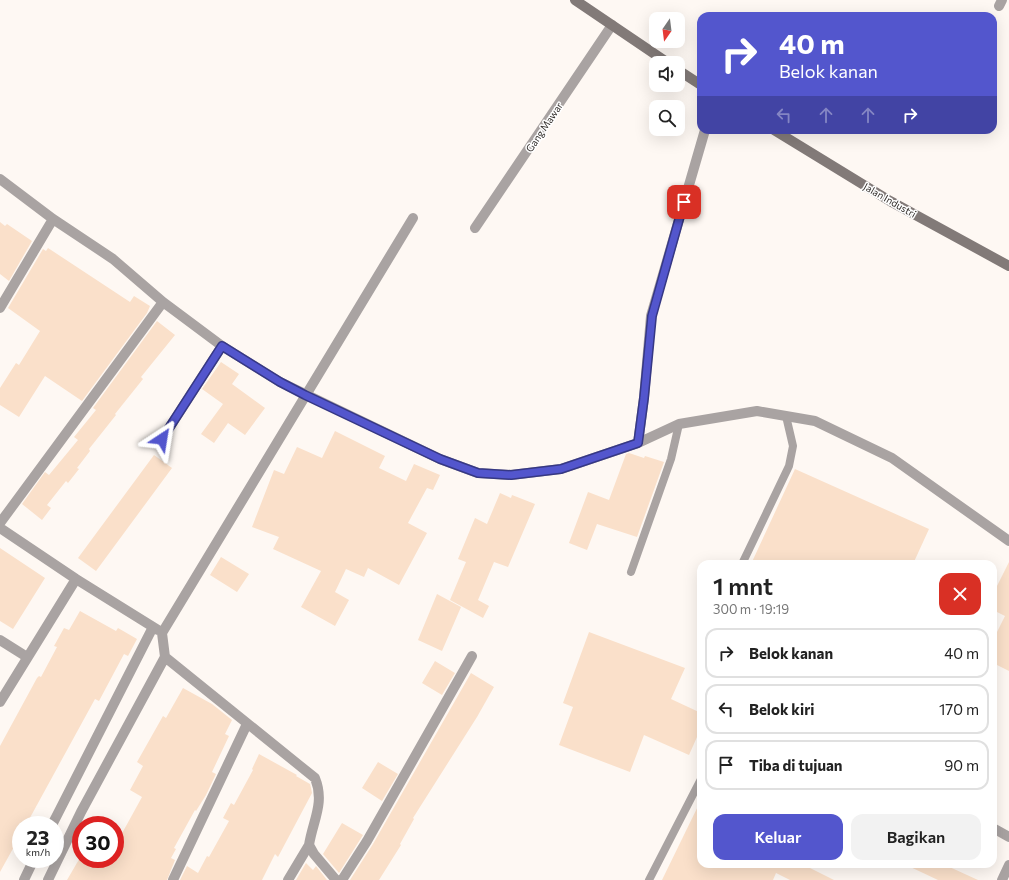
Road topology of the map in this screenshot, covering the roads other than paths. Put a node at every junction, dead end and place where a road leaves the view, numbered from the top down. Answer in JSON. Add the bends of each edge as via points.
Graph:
{"nodes":[{"id":1,"x":575,"y":0,"type":"edge"},
{"id":2,"x":612,"y":25,"type":"junction"},
{"id":3,"x":658,"y":56,"type":"edge"},
{"id":4,"x":685,"y":75,"type":"edge"},
{"id":5,"x":697,"y":82,"type":"edge"},
{"id":6,"x":704,"y":134,"type":"edge"},
{"id":7,"x":781,"y":134,"type":"edge"},
{"id":8,"x":0,"y":179,"type":"edge"},
{"id":9,"x":413,"y":218,"type":"dead end"},
{"id":10,"x":53,"y":219,"type":"junction"},
{"id":11,"x":475,"y":228,"type":"dead end"},
{"id":12,"x":1009,"y":266,"type":"edge"},
{"id":13,"x":163,"y":302,"type":"junction"},
{"id":14,"x":0,"y":308,"type":"edge"},
{"id":15,"x":222,"y":346,"type":"junction"},
{"id":16,"x":305,"y":395,"type":"junction"},
{"id":17,"x":786,"y":416,"type":"junction"},
{"id":18,"x":679,"y":424,"type":"junction"},
{"id":19,"x":162,"y":439,"type":"dead end"},
{"id":20,"x":638,"y":443,"type":"junction"},
{"id":21,"x":0,"y":523,"type":"edge"},
{"id":22,"x":0,"y":528,"type":"edge"},
{"id":23,"x":1009,"y":541,"type":"edge"},
{"id":24,"x":744,"y":560,"type":"edge"},
{"id":25,"x":631,"y":572,"type":"dead end"},
{"id":26,"x":76,"y":579,"type":"junction"},
{"id":27,"x":153,"y":627,"type":"junction"},
{"id":28,"x":162,"y":633,"type":"junction"},
{"id":29,"x":0,"y":640,"type":"edge"},
{"id":30,"x":472,"y":656,"type":"dead end"},
{"id":31,"x":165,"y":657,"type":"junction"},
{"id":32,"x":27,"y":658,"type":"junction"},
{"id":33,"x":0,"y":702,"type":"edge"},
{"id":34,"x":247,"y":724,"type":"junction"},
{"id":35,"x":697,"y":787,"type":"edge"},
{"id":36,"x":57,"y":816,"type":"edge"},
{"id":37,"x":997,"y":830,"type":"edge"},
{"id":38,"x":1009,"y":837,"type":"edge"},
{"id":39,"x":309,"y":845,"type":"junction"},
{"id":40,"x":1009,"y":865,"type":"edge"},
{"id":41,"x":30,"y":868,"type":"edge"},
{"id":42,"x":24,"y":880,"type":"edge"},
{"id":43,"x":48,"y":880,"type":"edge"},
{"id":44,"x":173,"y":880,"type":"edge"},
{"id":45,"x":288,"y":880,"type":"edge"},
{"id":46,"x":336,"y":880,"type":"edge"},
{"id":47,"x":342,"y":880,"type":"edge"},
{"id":48,"x":649,"y":880,"type":"edge"},
{"id":49,"x":1002,"y":880,"type":"edge"}],
"edges":[{"from":1,"to":2,"type":"street"},
{"from":2,"to":3,"type":"street"},
{"from":2,"to":11,"type":"street","name":"Gang Mawar"},
{"from":4,"to":5,"type":"street"},
{"from":6,"to":20,"type":"street","via":[[652,316]]},
{"from":7,"to":12,"type":"street","name":"Jalan Industri","via":[[890,201]]},
{"from":8,"to":10,"type":"street"},
{"from":9,"to":16,"type":"street"},
{"from":10,"to":13,"type":"street","via":[[113,259]]},
{"from":10,"to":14,"type":"street"},
{"from":13,"to":15,"type":"street"},
{"from":13,"to":21,"type":"street"},
{"from":15,"to":16,"type":"street"},
{"from":15,"to":19,"type":"street"},
{"from":16,"to":20,"type":"street","via":[[440,459],[478,473],[511,475],[561,469]]},
{"from":16,"to":28,"type":"street"},
{"from":17,"to":18,"type":"street","via":[[757,411]]},
{"from":17,"to":23,"type":"street","via":[[815,421],[892,458]]},
{"from":17,"to":24,"type":"lane","via":[[793,446],[789,466]]},
{"from":18,"to":20,"type":"street"},
{"from":18,"to":25,"type":"lane","via":[[671,459]]},
{"from":22,"to":26,"type":"street"},
{"from":26,"to":27,"type":"street"},
{"from":26,"to":32,"type":"street"},
{"from":27,"to":28,"type":"street"},
{"from":27,"to":36,"type":"street"},
{"from":28,"to":31,"type":"street"},
{"from":29,"to":32,"type":"street"},
{"from":30,"to":47,"type":"street","via":[[367,841]]},
{"from":31,"to":34,"type":"street"},
{"from":31,"to":43,"type":"street","via":[[81,812]]},
{"from":32,"to":33,"type":"street"},
{"from":34,"to":39,"type":"street","via":[[315,778],[320,790],[320,799]]},
{"from":34,"to":44,"type":"street"},
{"from":35,"to":48,"type":"lane"},
{"from":37,"to":38,"type":"street"},
{"from":39,"to":45,"type":"street"},
{"from":39,"to":46,"type":"street"},
{"from":40,"to":49,"type":"street"},
{"from":41,"to":42,"type":"street"}]}
